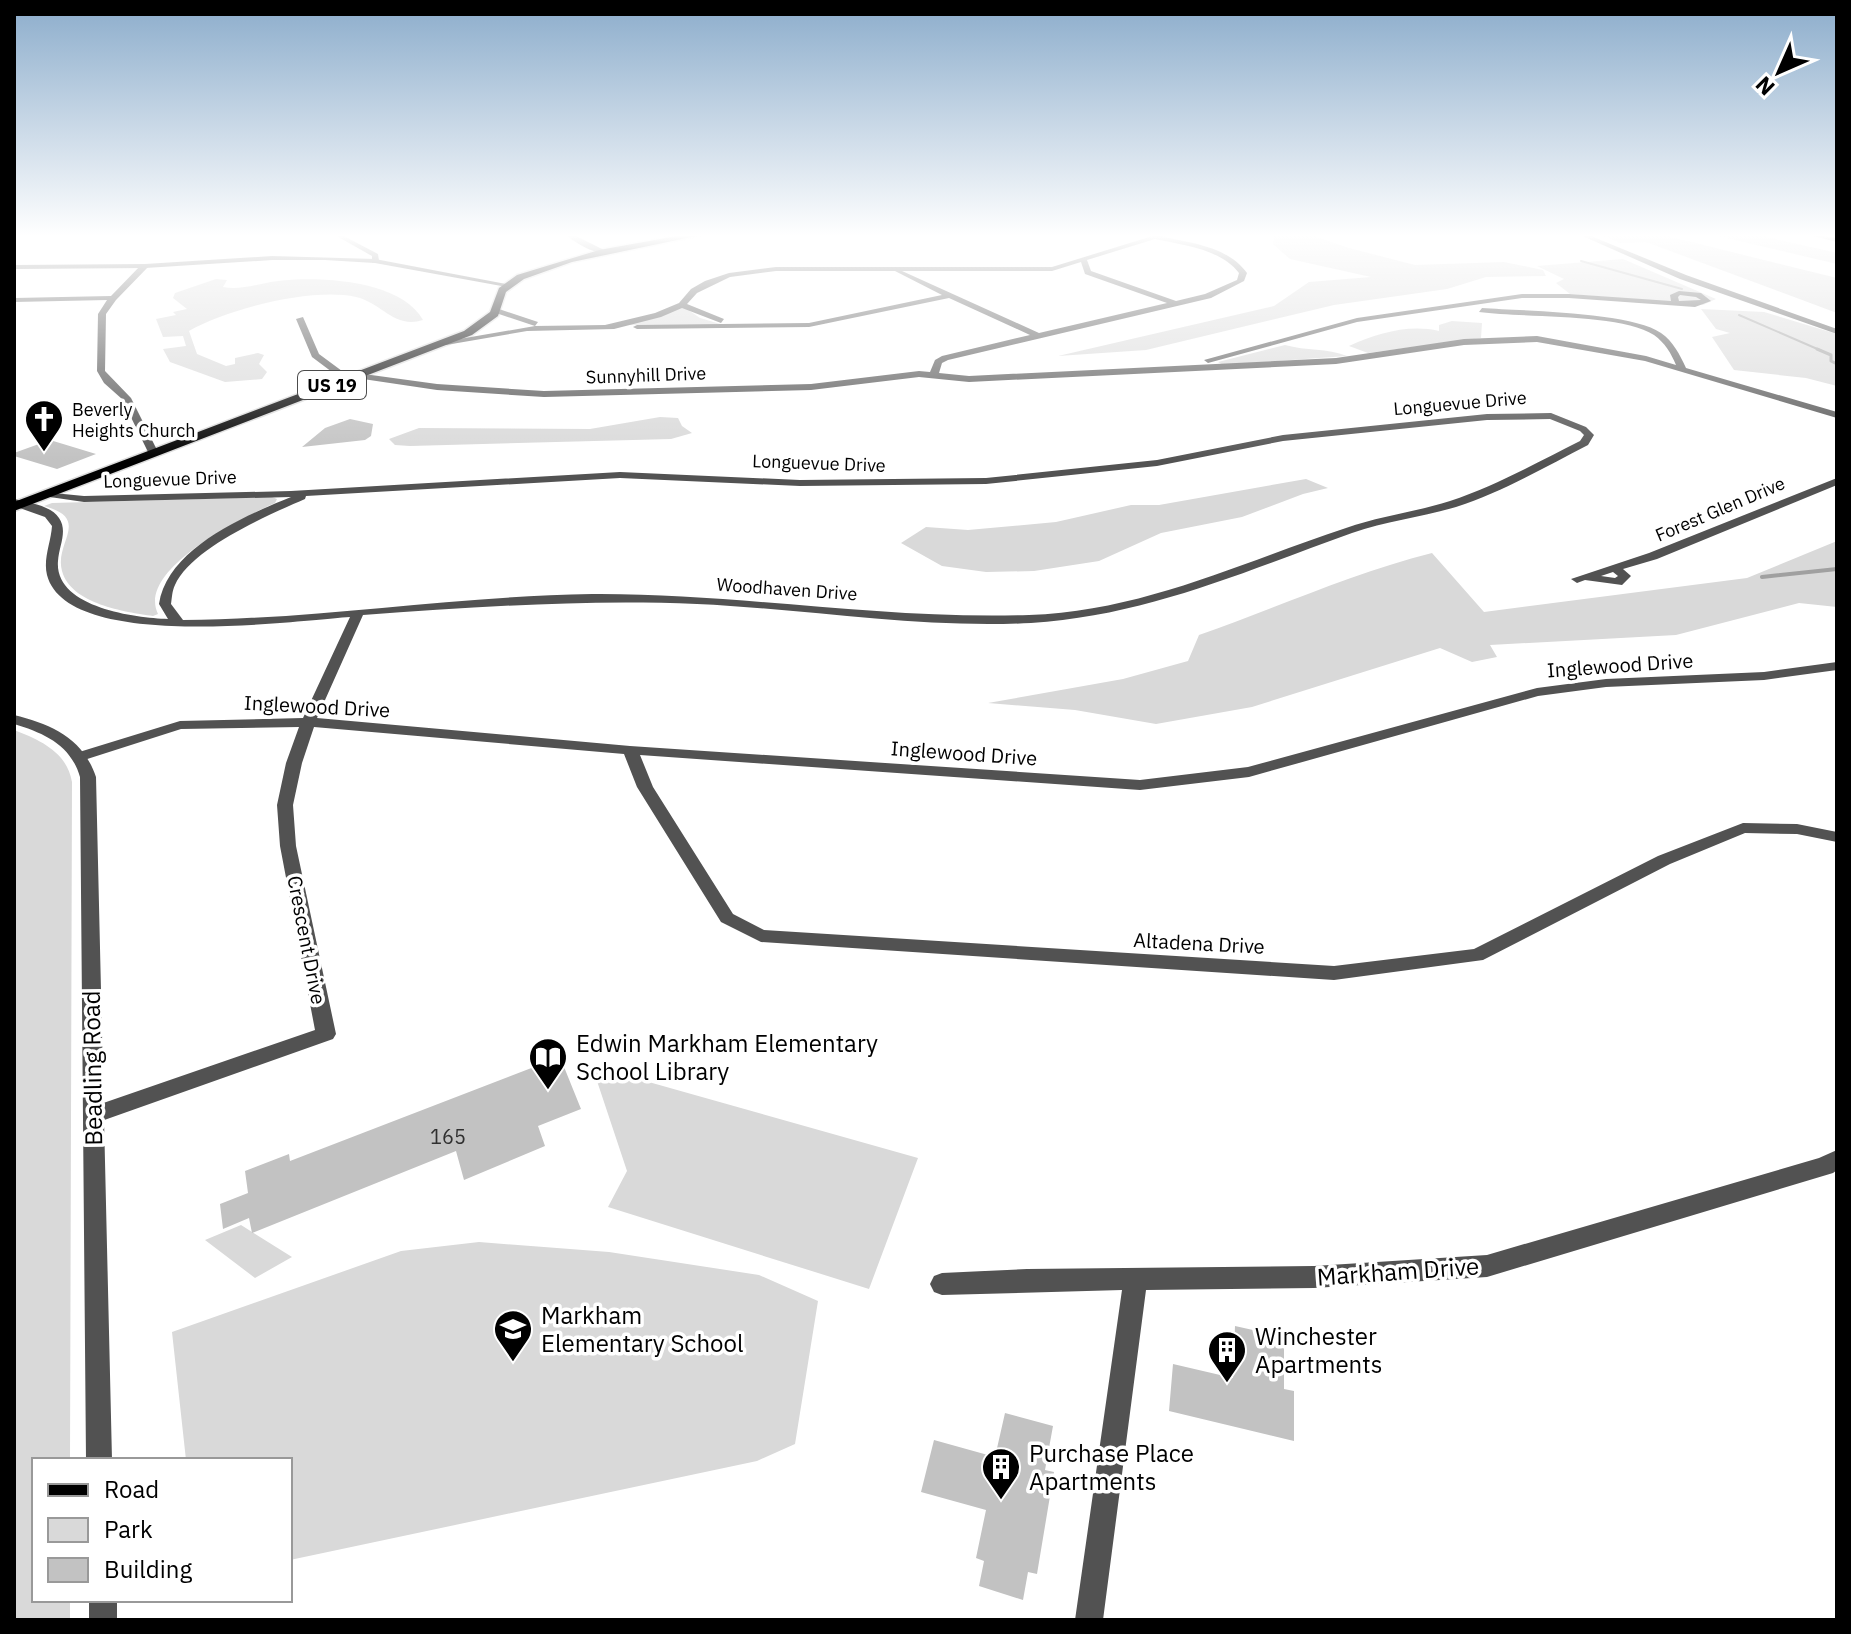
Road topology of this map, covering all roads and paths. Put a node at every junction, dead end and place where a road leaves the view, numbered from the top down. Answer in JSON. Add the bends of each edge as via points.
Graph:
{"nodes":[{"id":1,"x":106,"y":310,"type":"edge"},
{"id":2,"x":487,"y":310,"type":"edge"},
{"id":3,"x":509,"y":310,"type":"edge"},
{"id":4,"x":669,"y":310,"type":"edge"},
{"id":5,"x":692,"y":310,"type":"edge"},
{"id":6,"x":880,"y":310,"type":"edge"},
{"id":7,"x":980,"y":310,"type":"edge"},
{"id":8,"x":1144,"y":310,"type":"edge"},
{"id":9,"x":1427,"y":310,"type":"edge"},
{"id":10,"x":1498,"y":310,"type":"edge"},
{"id":11,"x":1778,"y":310,"type":"edge"},
{"id":12,"x":300,"y":319,"type":"dead end"},
{"id":13,"x":565,"y":327,"type":"junction"},
{"id":14,"x":606,"y":327,"type":"junction"},
{"id":15,"x":739,"y":327,"type":"junction"},
{"id":16,"x":1837,"y":332,"type":"edge"},
{"id":17,"x":1038,"y":336,"type":"junction"},
{"id":18,"x":446,"y":342,"type":"junction"},
{"id":19,"x":1184,"y":368,"type":"junction"},
{"id":20,"x":1682,"y":368,"type":"junction"},
{"id":21,"x":934,"y":374,"type":"junction"},
{"id":22,"x":359,"y":375,"type":"junction"},
{"id":23,"x":1837,"y":415,"type":"edge"},
{"id":24,"x":1583,"y":429,"type":"joint"},
{"id":25,"x":153,"y":452,"type":"junction"},
{"id":26,"x":1837,"y":481,"type":"edge"},
{"id":27,"x":313,"y":492,"type":"junction"},
{"id":28,"x":47,"y":494,"type":"junction"},
{"id":29,"x":16,"y":505,"type":"edge"},
{"id":30,"x":1581,"y":578,"type":"dead end"},
{"id":31,"x":358,"y":613,"type":"junction"},
{"id":32,"x":180,"y":624,"type":"junction"},
{"id":33,"x":1837,"y":666,"type":"edge"},
{"id":34,"x":14,"y":719,"type":"edge"},
{"id":35,"x":308,"y":722,"type":"junction"},
{"id":36,"x":630,"y":750,"type":"junction"},
{"id":37,"x":81,"y":756,"type":"junction"},
{"id":38,"x":1837,"y":837,"type":"edge"},
{"id":39,"x":93,"y":1115,"type":"junction"},
{"id":40,"x":1837,"y":1159,"type":"edge"},
{"id":41,"x":1135,"y":1281,"type":"junction"},
{"id":42,"x":942,"y":1284,"type":"dead end"},
{"id":43,"x":99,"y":1458,"type":"edge"},
{"id":44,"x":1089,"y":1620,"type":"edge"}],
"edges":[{"from":1,"to":25,"type":"street","via":[[100,322],[102,374],[126,398]]},
{"from":2,"to":18,"type":"main road","number":"US 19","via":[[481,326]]},
{"from":3,"to":13,"type":"street","via":[[526,322]]},
{"from":4,"to":14,"type":"street"},
{"from":5,"to":15,"type":"street"},
{"from":6,"to":15,"type":"street","via":[[809,325]]},
{"from":7,"to":17,"type":"street"},
{"from":8,"to":17,"type":"street"},
{"from":9,"to":19,"type":"street","via":[[1357,320]]},
{"from":10,"to":20,"type":"street","via":[[1640,325],[1666,339]]},
{"from":11,"to":16,"type":"street"},
{"from":12,"to":22,"type":"street","name":"Sunnyhill Drive","via":[[315,355],[339,373]]},
{"from":13,"to":14,"type":"street"},
{"from":13,"to":18,"type":"street"},
{"from":14,"to":15,"type":"street"},
{"from":17,"to":21,"type":"street","via":[[945,358]]},
{"from":18,"to":22,"type":"main road","number":"US 19"},
{"from":19,"to":20,"type":"street","via":[[1336,361],[1464,342],[1537,339]]},
{"from":19,"to":21,"type":"street","via":[[969,379]]},
{"from":20,"to":23,"type":"street"},
{"from":21,"to":22,"type":"street","name":"Sunnyhill Drive","via":[[819,387],[544,394]]},
{"from":22,"to":25,"type":"main road","number":"US 19"},
{"from":24,"to":27,"type":"street","name":"Longuevue Drive","via":[[1551,416],[1487,417],[1283,438],[1157,463],[986,481],[800,483],[620,475]]},
{"from":24,"to":31,"type":"street","name":"Woodhaven Drive","via":[[1589,435],[1584,443],[1481,494],[1353,529],[1155,601],[1093,613],[982,619],[618,598]]},
{"from":25,"to":28,"type":"main road","number":"US 19"},
{"from":26,"to":30,"type":"street","name":"Forest Glen Drive","via":[[1615,568],[1625,576],[1618,582]]},
{"from":27,"to":28,"type":"street","name":"Longuevue Drive","via":[[84,499]]},
{"from":27,"to":32,"type":"street","via":[[232,528],[188,562],[166,595],[166,608]]},
{"from":28,"to":29,"type":"main road","number":"US 19"},
{"from":29,"to":32,"type":"street","name":"Woodhaven Drive","via":[[48,514],[58,525],[50,571],[69,596],[115,616]]},
{"from":31,"to":32,"type":"street","name":"Woodhaven Drive"},
{"from":31,"to":35,"type":"street","name":"Crescent Drive"},
{"from":33,"to":36,"type":"street","name":"Inglewood Drive","via":[[1537,692],[1249,772],[1140,785]]},
{"from":34,"to":37,"type":"street","via":[[61,738]]},
{"from":35,"to":36,"type":"street","name":"Inglewood Drive"},
{"from":35,"to":37,"type":"street","name":"Inglewood Drive","via":[[180,725]]},
{"from":35,"to":39,"type":"street","name":"Crescent Drive","via":[[285,805],[288,846],[326,1034]]},
{"from":36,"to":38,"type":"street","name":"Altadena Drive","via":[[645,787],[727,918],[761,936],[980,952],[1334,973],[1477,955],[1664,860],[1743,828],[1797,829]]},
{"from":37,"to":39,"type":"street","name":"Beadling Road","via":[[88,777]]},
{"from":39,"to":43,"type":"street","name":"Beadling Road"},
{"from":40,"to":41,"type":"street","name":"Markham Drive","via":[[1487,1266]]},
{"from":41,"to":42,"type":"street","name":"Markham Drive"},
{"from":41,"to":44,"type":"street"}]}
